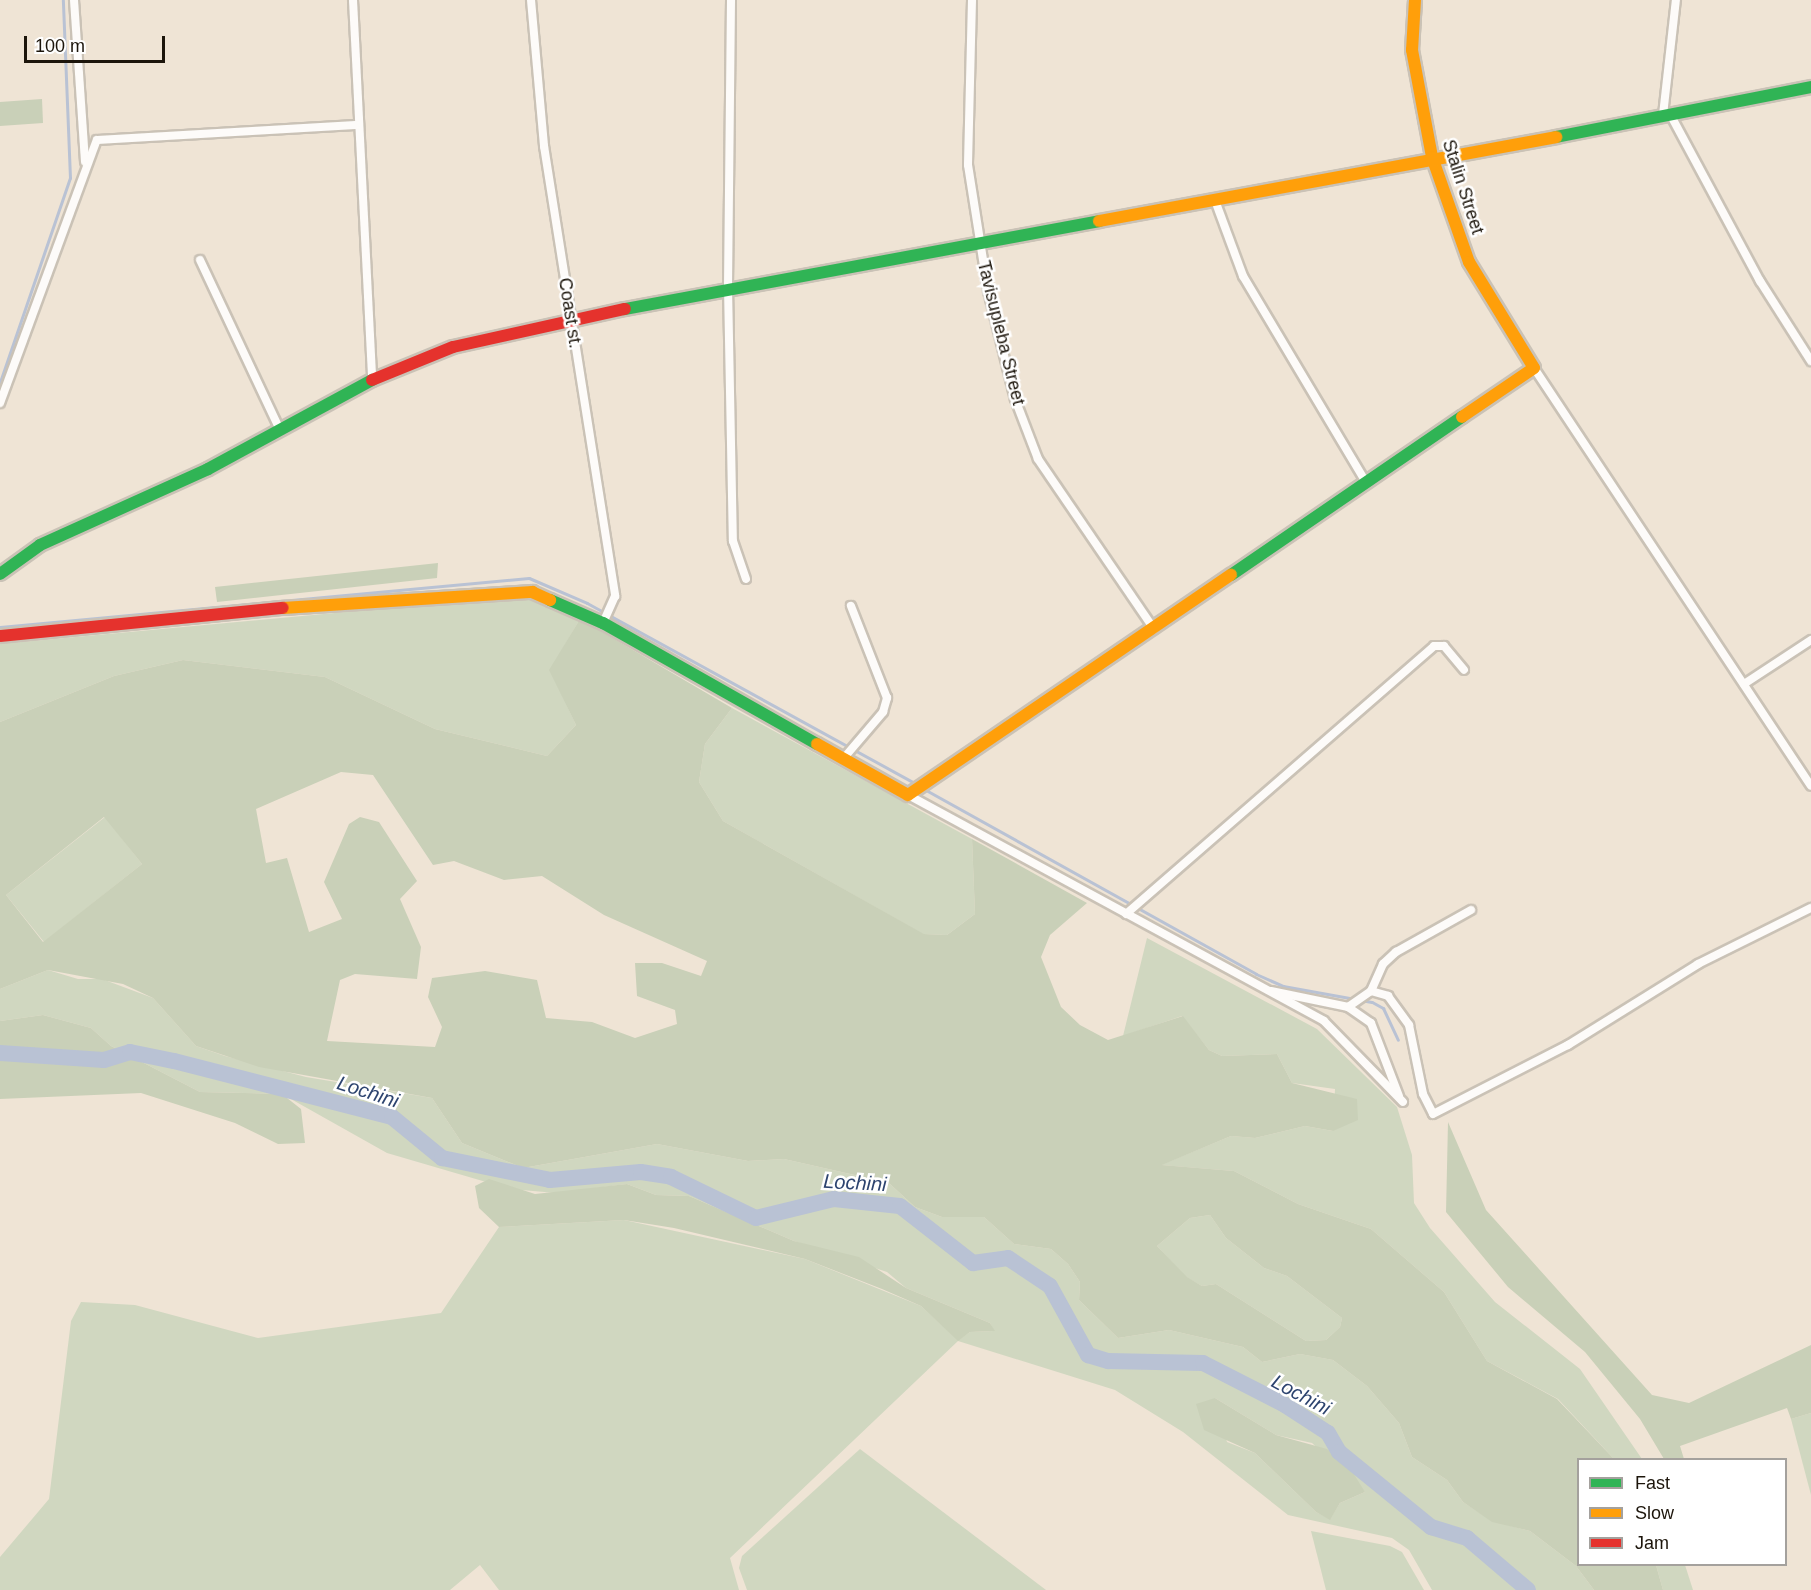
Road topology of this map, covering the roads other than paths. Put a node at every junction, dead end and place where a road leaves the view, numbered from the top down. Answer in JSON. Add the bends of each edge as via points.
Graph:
{"nodes":[{"id":1,"x":74,"y":0,"type":"edge"},
{"id":2,"x":353,"y":0,"type":"edge"},
{"id":3,"x":531,"y":0,"type":"edge"},
{"id":4,"x":731,"y":0,"type":"edge"},
{"id":5,"x":972,"y":0,"type":"edge"},
{"id":6,"x":1415,"y":0,"type":"edge"},
{"id":7,"x":1676,"y":0,"type":"edge"},
{"id":8,"x":1811,"y":87,"type":"edge"},
{"id":9,"x":1666,"y":114,"type":"junction"},
{"id":10,"x":356,"y":125,"type":"junction"},
{"id":11,"x":1432,"y":157,"type":"junction"},
{"id":12,"x":85,"y":162,"type":"junction"},
{"id":13,"x":1216,"y":203,"type":"junction"},
{"id":14,"x":979,"y":239,"type":"junction"},
{"id":15,"x":200,"y":260,"type":"dead end"},
{"id":16,"x":728,"y":287,"type":"junction"},
{"id":17,"x":571,"y":318,"type":"junction"},
{"id":18,"x":1811,"y":361,"type":"edge"},
{"id":19,"x":1534,"y":369,"type":"junction"},
{"id":20,"x":372,"y":380,"type":"junction"},
{"id":21,"x":0,"y":403,"type":"edge"},
{"id":22,"x":279,"y":428,"type":"junction"},
{"id":23,"x":1364,"y":479,"type":"junction"},
{"id":24,"x":0,"y":574,"type":"edge"},
{"id":25,"x":746,"y":579,"type":"dead end"},
{"id":26,"x":850,"y":606,"type":"dead end"},
{"id":27,"x":603,"y":623,"type":"junction"},
{"id":28,"x":1154,"y":629,"type":"junction"},
{"id":29,"x":0,"y":636,"type":"edge"},
{"id":30,"x":1811,"y":640,"type":"edge"},
{"id":31,"x":1464,"y":670,"type":"dead end"},
{"id":32,"x":1744,"y":684,"type":"junction"},
{"id":33,"x":843,"y":759,"type":"junction"},
{"id":34,"x":1811,"y":786,"type":"edge"},
{"id":35,"x":908,"y":795,"type":"junction"},
{"id":36,"x":1811,"y":908,"type":"edge"},
{"id":37,"x":1471,"y":910,"type":"dead end"},
{"id":38,"x":1126,"y":914,"type":"junction"},
{"id":39,"x":1371,"y":990,"type":"junction"},
{"id":40,"x":1271,"y":992,"type":"junction"},
{"id":41,"x":1348,"y":1006,"type":"junction"}],
"edges":[{"from":1,"to":12,"type":"street"},
{"from":2,"to":10,"type":"street"},
{"from":3,"to":17,"type":"street","name":"Coast st.","via":[[544,146]]},
{"from":4,"to":16,"type":"street"},
{"from":5,"to":14,"type":"street","name":"Tavisupleba Street","via":[[968,165]]},
{"from":6,"to":11,"type":"street","name":"Stalin Street","via":[[1412,50]]},
{"from":7,"to":9,"type":"street"},
{"from":8,"to":9,"type":"street"},
{"from":9,"to":11,"type":"street"},
{"from":9,"to":18,"type":"street"},
{"from":10,"to":12,"type":"street","via":[[97,140]]},
{"from":10,"to":20,"type":"street"},
{"from":11,"to":13,"type":"street"},
{"from":11,"to":19,"type":"street","name":"Stalin Street","via":[[1469,262]]},
{"from":12,"to":21,"type":"street"},
{"from":13,"to":14,"type":"street"},
{"from":13,"to":23,"type":"street","via":[[1243,276]]},
{"from":14,"to":16,"type":"street"},
{"from":14,"to":28,"type":"street","name":"Tavisupleba Street","via":[[999,340],[1038,459]]},
{"from":15,"to":22,"type":"street"},
{"from":16,"to":17,"type":"street"},
{"from":16,"to":25,"type":"street","via":[[733,541]]},
{"from":17,"to":20,"type":"street","via":[[453,347]]},
{"from":17,"to":27,"type":"street","name":"Coast st.","via":[[615,596]]},
{"from":19,"to":23,"type":"street"},
{"from":19,"to":32,"type":"street"},
{"from":20,"to":22,"type":"street"},
{"from":22,"to":24,"type":"street","via":[[208,469],[40,544]]},
{"from":23,"to":28,"type":"street"},
{"from":26,"to":33,"type":"street","via":[[887,698],[883,712]]},
{"from":27,"to":29,"type":"street","via":[[553,599],[513,590]]},
{"from":27,"to":33,"type":"street"},
{"from":28,"to":35,"type":"street"},
{"from":30,"to":32,"type":"street"},
{"from":31,"to":38,"type":"street","via":[[1444,646],[1434,645]]},
{"from":32,"to":34,"type":"street"},
{"from":33,"to":35,"type":"street"},
{"from":35,"to":38,"type":"street"},
{"from":36,"to":39,"type":"street","via":[[1698,964],[1568,1045],[1433,1114],[1423,1094],[1406,1018],[1388,996]]},
{"from":37,"to":39,"type":"street","via":[[1396,951],[1383,964]]},
{"from":38,"to":40,"type":"street"},
{"from":39,"to":41,"type":"street"},
{"from":40,"to":41,"type":"street"},
{"from":40,"to":41,"type":"street","via":[[1324,1021],[1402,1102],[1371,1023]]}]}
